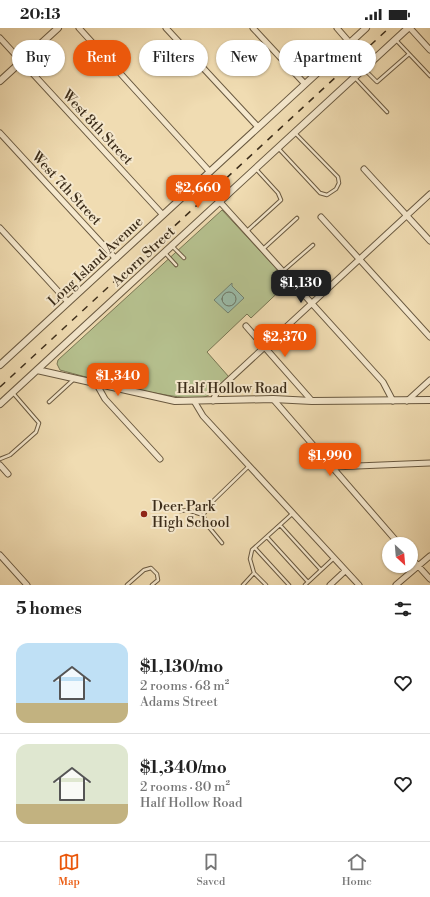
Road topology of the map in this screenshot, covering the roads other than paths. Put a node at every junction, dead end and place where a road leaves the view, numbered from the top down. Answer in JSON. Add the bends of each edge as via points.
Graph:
{"nodes":[{"id":1,"x":58,"y":28,"type":"edge"},
{"id":2,"x":79,"y":28,"type":"edge"},
{"id":3,"x":166,"y":28,"type":"edge"},
{"id":4,"x":253,"y":28,"type":"edge"},
{"id":5,"x":337,"y":28,"type":"edge"},
{"id":6,"x":366,"y":28,"type":"edge"},
{"id":7,"x":409,"y":28,"type":"edge"},
{"id":8,"x":0,"y":38,"type":"edge"},
{"id":9,"x":45,"y":40,"type":"edge"},
{"id":10,"x":347,"y":40,"type":"edge"},
{"id":11,"x":353,"y":40,"type":"edge"},
{"id":12,"x":395,"y":40,"type":"junction"},
{"id":13,"x":430,"y":50,"type":"edge"},
{"id":14,"x":12,"y":51,"type":"edge"},
{"id":15,"x":409,"y":54,"type":"junction"},
{"id":16,"x":376,"y":58,"type":"edge"},
{"id":17,"x":12,"y":71,"type":"edge"},
{"id":18,"x":35,"y":76,"type":"edge"},
{"id":19,"x":314,"y":76,"type":"edge"},
{"id":20,"x":371,"y":76,"type":"edge"},
{"id":21,"x":430,"y":76,"type":"edge"},
{"id":22,"x":354,"y":78,"type":"joint"},
{"id":23,"x":0,"y":81,"type":"edge"},
{"id":24,"x":305,"y":84,"type":"junction"},
{"id":25,"x":387,"y":112,"type":"dead end"},
{"id":26,"x":258,"y":127,"type":"junction"},
{"id":27,"x":295,"y":132,"type":"junction"},
{"id":28,"x":0,"y":133,"type":"edge"},
{"id":29,"x":278,"y":148,"type":"junction"},
{"id":30,"x":256,"y":168,"type":"junction"},
{"id":31,"x":364,"y":169,"type":"dead end"},
{"id":32,"x":210,"y":172,"type":"junction"},
{"id":33,"x":430,"y":194,"type":"edge"},
{"id":34,"x":220,"y":202,"type":"junction"},
{"id":35,"x":163,"y":215,"type":"junction"},
{"id":36,"x":406,"y":216,"type":"junction"},
{"id":37,"x":321,"y":217,"type":"dead end"},
{"id":38,"x":297,"y":218,"type":"dead end"},
{"id":39,"x":0,"y":228,"type":"edge"},
{"id":40,"x":246,"y":231,"type":"junction"},
{"id":41,"x":430,"y":241,"type":"edge"},
{"id":42,"x":312,"y":244,"type":"dead end"},
{"id":43,"x":172,"y":246,"type":"junction"},
{"id":44,"x":263,"y":249,"type":"junction"},
{"id":45,"x":165,"y":252,"type":"junction"},
{"id":46,"x":184,"y":258,"type":"dead end"},
{"id":47,"x":116,"y":259,"type":"junction"},
{"id":48,"x":359,"y":260,"type":"junction"},
{"id":49,"x":176,"y":265,"type":"dead end"},
{"id":50,"x":283,"y":271,"type":"junction"},
{"id":51,"x":68,"y":302,"type":"junction"},
{"id":52,"x":312,"y":303,"type":"junction"},
{"id":53,"x":246,"y":326,"type":"dead end"},
{"id":54,"x":430,"y":337,"type":"edge"},
{"id":55,"x":264,"y":347,"type":"junction"},
{"id":56,"x":0,"y":365,"type":"edge"},
{"id":57,"x":37,"y":370,"type":"junction"},
{"id":58,"x":75,"y":378,"type":"junction"},
{"id":59,"x":430,"y":380,"type":"edge"},
{"id":60,"x":96,"y":383,"type":"junction"},
{"id":61,"x":13,"y":392,"type":"junction"},
{"id":62,"x":273,"y":399,"type":"junction"},
{"id":63,"x":393,"y":400,"type":"junction"},
{"id":64,"x":430,"y":400,"type":"edge"},
{"id":65,"x":213,"y":401,"type":"junction"},
{"id":66,"x":312,"y":401,"type":"junction"},
{"id":67,"x":407,"y":401,"type":"junction"},
{"id":68,"x":49,"y":402,"type":"dead end"},
{"id":69,"x":195,"y":402,"type":"junction"},
{"id":70,"x":0,"y":404,"type":"edge"},
{"id":71,"x":0,"y":459,"type":"edge"},
{"id":72,"x":160,"y":459,"type":"dead end"},
{"id":73,"x":430,"y":463,"type":"edge"},
{"id":74,"x":0,"y":465,"type":"edge"},
{"id":75,"x":249,"y":466,"type":"junction"},
{"id":76,"x":333,"y":467,"type":"junction"},
{"id":77,"x":8,"y":474,"type":"dead end"},
{"id":78,"x":180,"y":511,"type":"dead end"},
{"id":79,"x":293,"y":513,"type":"junction"},
{"id":80,"x":203,"y":516,"type":"junction"},
{"id":81,"x":280,"y":525,"type":"junction"},
{"id":82,"x":267,"y":537,"type":"junction"},
{"id":83,"x":393,"y":537,"type":"edge"},
{"id":84,"x":222,"y":543,"type":"dead end"},
{"id":85,"x":255,"y":548,"type":"junction"},
{"id":86,"x":0,"y":555,"type":"edge"},
{"id":87,"x":430,"y":556,"type":"edge"},
{"id":88,"x":334,"y":558,"type":"junction"},
{"id":89,"x":418,"y":566,"type":"joint"},
{"id":90,"x":321,"y":570,"type":"junction"},
{"id":91,"x":345,"y":571,"type":"junction"},
{"id":92,"x":254,"y":573,"type":"junction"},
{"id":93,"x":410,"y":573,"type":"edge"},
{"id":94,"x":430,"y":579,"type":"edge"},
{"id":95,"x":308,"y":582,"type":"junction"},
{"id":96,"x":28,"y":585,"type":"edge"},
{"id":97,"x":127,"y":585,"type":"edge"},
{"id":98,"x":152,"y":585,"type":"edge"},
{"id":99,"x":243,"y":585,"type":"edge"},
{"id":100,"x":266,"y":585,"type":"edge"},
{"id":101,"x":289,"y":585,"type":"edge"},
{"id":102,"x":305,"y":585,"type":"edge"},
{"id":103,"x":330,"y":585,"type":"edge"},
{"id":104,"x":359,"y":585,"type":"edge"},
{"id":105,"x":396,"y":585,"type":"edge"}],
"edges":[{"from":1,"to":9,"type":"street"},
{"from":2,"to":32,"type":"street"},
{"from":3,"to":26,"type":"street"},
{"from":4,"to":24,"type":"street"},
{"from":5,"to":10,"type":"street"},
{"from":6,"to":11,"type":"street","name":"Long Island Avenue"},
{"from":7,"to":12,"type":"street","name":"Acorn Street"},
{"from":7,"to":13,"type":"street"},
{"from":8,"to":14,"type":"street","name":"West 8th Street"},
{"from":12,"to":15,"type":"lane"},
{"from":12,"to":16,"type":"street","name":"Acorn Street"},
{"from":15,"to":20,"type":"lane","via":[[377,82]]},
{"from":15,"to":21,"type":"lane"},
{"from":17,"to":23,"type":"street"},
{"from":18,"to":35,"type":"street","name":"West 8th Street"},
{"from":19,"to":24,"type":"street","name":"Long Island Avenue"},
{"from":22,"to":25,"type":"lane"},
{"from":22,"to":27,"type":"street","name":"Acorn Street"},
{"from":24,"to":26,"type":"street","name":"Long Island Avenue"},
{"from":26,"to":32,"type":"street","name":"Long Island Avenue"},
{"from":27,"to":29,"type":"street","name":"Acorn Street"},
{"from":27,"to":29,"type":"lane","via":[[338,177],[336,189],[326,195],[320,193]]},
{"from":28,"to":47,"type":"street","name":"West 7th Street"},
{"from":29,"to":30,"type":"street","name":"Acorn Street"},
{"from":30,"to":34,"type":"street","name":"Acorn Street"},
{"from":30,"to":40,"type":"lane","via":[[281,200]]},
{"from":31,"to":36,"type":"street"},
{"from":32,"to":35,"type":"street","name":"Long Island Avenue"},
{"from":33,"to":36,"type":"street"},
{"from":34,"to":40,"type":"street"},
{"from":34,"to":43,"type":"street","name":"Acorn Street"},
{"from":35,"to":47,"type":"street","name":"Long Island Avenue"},
{"from":36,"to":41,"type":"street"},
{"from":36,"to":48,"type":"street"},
{"from":37,"to":48,"type":"street"},
{"from":38,"to":44,"type":"lane"},
{"from":39,"to":51,"type":"street"},
{"from":40,"to":44,"type":"street"},
{"from":42,"to":50,"type":"lane"},
{"from":43,"to":45,"type":"street","name":"Acorn Street"},
{"from":43,"to":46,"type":"lane"},
{"from":44,"to":50,"type":"street"},
{"from":45,"to":49,"type":"lane"},
{"from":45,"to":57,"type":"street","name":"Acorn Street"},
{"from":47,"to":51,"type":"street","name":"Long Island Avenue"},
{"from":48,"to":52,"type":"street"},
{"from":48,"to":54,"type":"street"},
{"from":50,"to":52,"type":"street"},
{"from":51,"to":56,"type":"street","name":"Long Island Avenue"},
{"from":52,"to":55,"type":"street"},
{"from":52,"to":63,"type":"street","via":[[384,382]]},
{"from":53,"to":55,"type":"street"},
{"from":55,"to":65,"type":"street","via":[[217,391]]},
{"from":55,"to":66,"type":"street"},
{"from":57,"to":58,"type":"street","name":"Half Hollow Road"},
{"from":57,"to":61,"type":"street","name":"Acorn Street"},
{"from":58,"to":60,"type":"street","name":"Half Hollow Road"},
{"from":58,"to":68,"type":"lane"},
{"from":59,"to":67,"type":"street"},
{"from":60,"to":69,"type":"street","name":"Half Hollow Road","via":[[175,401]]},
{"from":60,"to":72,"type":"street","via":[[105,399]]},
{"from":61,"to":70,"type":"street","name":"Acorn Street"},
{"from":61,"to":71,"type":"lane","via":[[39,423],[36,432],[10,455]]},
{"from":62,"to":65,"type":"street","name":"Half Hollow Road"},
{"from":62,"to":66,"type":"street","name":"Half Hollow Road"},
{"from":62,"to":76,"type":"street"},
{"from":63,"to":66,"type":"street","name":"Half Hollow Road"},
{"from":63,"to":67,"type":"street","name":"Half Hollow Road"},
{"from":64,"to":67,"type":"street","name":"Half Hollow Road"},
{"from":65,"to":69,"type":"street","name":"Half Hollow Road"},
{"from":69,"to":75,"type":"street","via":[[203,416]]},
{"from":73,"to":76,"type":"street"},
{"from":74,"to":77,"type":"street"},
{"from":75,"to":79,"type":"street"},
{"from":75,"to":80,"type":"lane","via":[[214,500]]},
{"from":76,"to":83,"type":"street"},
{"from":78,"to":80,"type":"lane","via":[[188,510]]},
{"from":79,"to":81,"type":"lane"},
{"from":79,"to":88,"type":"street"},
{"from":80,"to":84,"type":"lane"},
{"from":81,"to":82,"type":"lane"},
{"from":81,"to":90,"type":"lane"},
{"from":82,"to":85,"type":"lane"},
{"from":82,"to":95,"type":"lane"},
{"from":85,"to":92,"type":"lane","via":[[250,559]]},
{"from":85,"to":101,"type":"lane"},
{"from":86,"to":96,"type":"street"},
{"from":87,"to":89,"type":"street"},
{"from":88,"to":90,"type":"lane"},
{"from":88,"to":91,"type":"street"},
{"from":89,"to":94,"type":"street"},
{"from":90,"to":95,"type":"lane"},
{"from":91,"to":103,"type":"street"},
{"from":91,"to":104,"type":"street"},
{"from":92,"to":99,"type":"lane"},
{"from":92,"to":100,"type":"lane"},
{"from":93,"to":105,"type":"street"},
{"from":95,"to":102,"type":"lane"},
{"from":97,"to":98,"type":"lane","via":[[144,570],[151,568],[157,574],[158,580]]}]}
